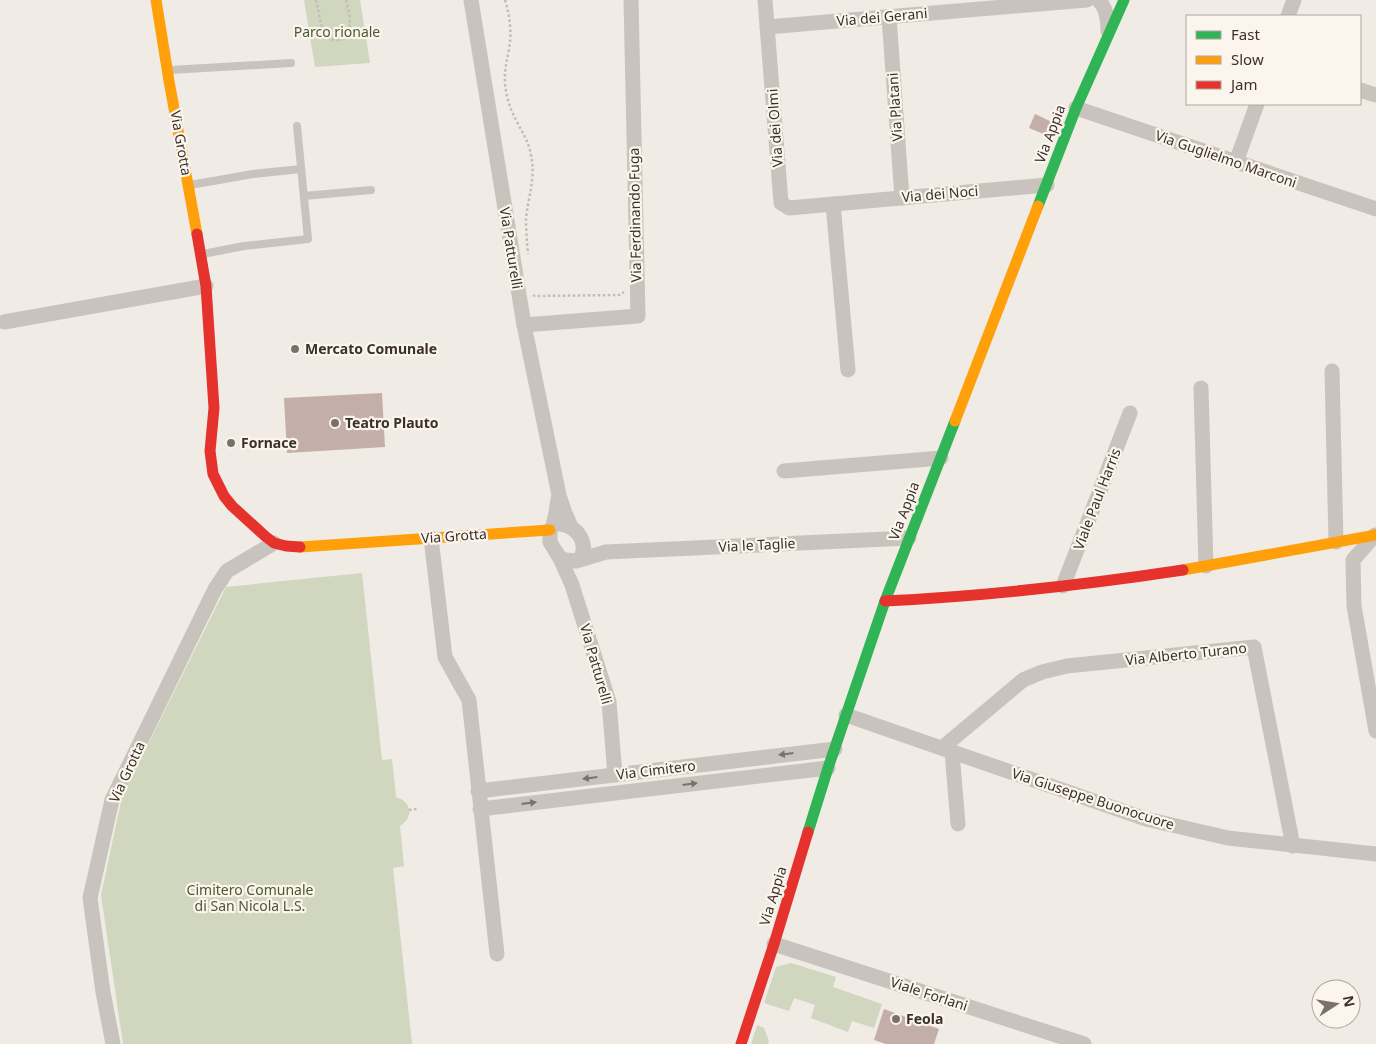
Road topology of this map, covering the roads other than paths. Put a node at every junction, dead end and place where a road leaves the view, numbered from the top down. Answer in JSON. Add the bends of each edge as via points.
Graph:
{"nodes":[{"id":1,"x":156,"y":0,"type":"edge"},
{"id":2,"x":471,"y":0,"type":"edge"},
{"id":3,"x":631,"y":0,"type":"edge"},
{"id":4,"x":765,"y":0,"type":"edge"},
{"id":5,"x":1087,"y":0,"type":"edge"},
{"id":6,"x":1098,"y":0,"type":"edge"},
{"id":7,"x":1124,"y":0,"type":"edge"},
{"id":8,"x":1294,"y":0,"type":"edge"},
{"id":9,"x":1288,"y":15,"type":"edge"},
{"id":10,"x":889,"y":17,"type":"junction"},
{"id":11,"x":767,"y":27,"type":"junction"},
{"id":12,"x":1108,"y":36,"type":"junction"},
{"id":13,"x":291,"y":63,"type":"dead end"},
{"id":14,"x":168,"y":70,"type":"junction"},
{"id":15,"x":1361,"y":90,"type":"edge"},
{"id":16,"x":1376,"y":95,"type":"edge"},
{"id":17,"x":1257,"y":105,"type":"edge"},
{"id":18,"x":1076,"y":108,"type":"junction"},
{"id":19,"x":297,"y":126,"type":"dead end"},
{"id":20,"x":1236,"y":162,"type":"junction"},
{"id":21,"x":301,"y":170,"type":"junction"},
{"id":22,"x":188,"y":185,"type":"junction"},
{"id":23,"x":1047,"y":185,"type":"junction"},
{"id":24,"x":371,"y":190,"type":"dead end"},
{"id":25,"x":304,"y":196,"type":"junction"},
{"id":26,"x":902,"y":198,"type":"junction"},
{"id":27,"x":1375,"y":203,"type":"edge"},
{"id":28,"x":833,"y":204,"type":"junction"},
{"id":29,"x":201,"y":254,"type":"junction"},
{"id":30,"x":206,"y":286,"type":"junction"},
{"id":31,"x":4,"y":322,"type":"dead end"},
{"id":32,"x":524,"y":325,"type":"junction"},
{"id":33,"x":848,"y":370,"type":"dead end"},
{"id":34,"x":1332,"y":371,"type":"dead end"},
{"id":35,"x":1201,"y":388,"type":"dead end"},
{"id":36,"x":1130,"y":413,"type":"dead end"},
{"id":37,"x":941,"y":458,"type":"junction"},
{"id":38,"x":784,"y":471,"type":"dead end"},
{"id":39,"x":559,"y":495,"type":"junction"},
{"id":40,"x":571,"y":527,"type":"junction"},
{"id":41,"x":514,"y":533,"type":"joint"},
{"id":42,"x":551,"y":533,"type":"junction"},
{"id":43,"x":1375,"y":535,"type":"edge"},
{"id":44,"x":431,"y":538,"type":"junction"},
{"id":45,"x":909,"y":538,"type":"junction"},
{"id":46,"x":274,"y":542,"type":"junction"},
{"id":47,"x":1336,"y":542,"type":"junction"},
{"id":48,"x":580,"y":555,"type":"junction"},
{"id":49,"x":560,"y":558,"type":"junction"},
{"id":50,"x":1206,"y":566,"type":"junction"},
{"id":51,"x":572,"y":585,"type":"junction"},
{"id":52,"x":1064,"y":586,"type":"junction"},
{"id":53,"x":885,"y":601,"type":"junction"},
{"id":54,"x":846,"y":715,"type":"junction"},
{"id":55,"x":1376,"y":731,"type":"edge"},
{"id":56,"x":835,"y":749,"type":"junction"},
{"id":57,"x":947,"y":750,"type":"junction"},
{"id":58,"x":828,"y":768,"type":"junction"},
{"id":59,"x":615,"y":775,"type":"junction"},
{"id":60,"x":478,"y":791,"type":"junction"},
{"id":61,"x":480,"y":809,"type":"junction"},
{"id":62,"x":958,"y":824,"type":"dead end"},
{"id":63,"x":1293,"y":846,"type":"junction"},
{"id":64,"x":1376,"y":854,"type":"edge"},
{"id":65,"x":774,"y":944,"type":"junction"},
{"id":66,"x":497,"y":954,"type":"dead end"},
{"id":67,"x":113,"y":1044,"type":"edge"},
{"id":68,"x":741,"y":1044,"type":"edge"},
{"id":69,"x":1084,"y":1044,"type":"edge"}],
"edges":[{"from":1,"to":14,"type":"street","name":"Via Grotta"},
{"from":2,"to":32,"type":"street","name":"Via Patturelli"},
{"from":3,"to":32,"type":"street","name":"Via Ferdinando Fuga","via":[[638,316]]},
{"from":4,"to":11,"type":"street","name":"Via dei Olmi"},
{"from":5,"to":10,"type":"street","name":"Via dei Gerani"},
{"from":6,"to":12,"type":"street","via":[[1106,13]]},
{"from":7,"to":12,"type":"street","name":"Via Appia"},
{"from":8,"to":9,"type":"street"},
{"from":10,"to":11,"type":"street","name":"Via dei Gerani"},
{"from":10,"to":26,"type":"street","name":"Via Platani"},
{"from":11,"to":28,"type":"street","name":"Via dei Olmi","via":[[781,203],[790,208]]},
{"from":12,"to":18,"type":"street","name":"Via Appia"},
{"from":13,"to":14,"type":"lane"},
{"from":14,"to":22,"type":"street","name":"Via Grotta"},
{"from":15,"to":16,"type":"street"},
{"from":17,"to":20,"type":"street"},
{"from":18,"to":20,"type":"street","name":"Via Guglielmo Marconi"},
{"from":18,"to":23,"type":"street","name":"Via Appia"},
{"from":19,"to":21,"type":"lane"},
{"from":20,"to":27,"type":"street","name":"Via Guglielmo Marconi"},
{"from":21,"to":22,"type":"lane"},
{"from":21,"to":25,"type":"lane"},
{"from":22,"to":29,"type":"street","name":"Via Grotta"},
{"from":23,"to":26,"type":"street","name":"Via dei Noci"},
{"from":23,"to":37,"type":"street","name":"Via Appia"},
{"from":24,"to":25,"type":"lane"},
{"from":25,"to":29,"type":"lane","via":[[308,240]]},
{"from":26,"to":28,"type":"street","name":"Via dei Noci"},
{"from":28,"to":33,"type":"street"},
{"from":29,"to":30,"type":"street","name":"Via Grotta"},
{"from":30,"to":31,"type":"street"},
{"from":30,"to":46,"type":"street","name":"Via Grotta","via":[[214,408],[210,451],[212,474],[232,506]]},
{"from":32,"to":39,"type":"street","name":"Via Patturelli"},
{"from":34,"to":47,"type":"street"},
{"from":35,"to":50,"type":"street"},
{"from":36,"to":52,"type":"street","name":"Viale Paul Harris"},
{"from":37,"to":38,"type":"street"},
{"from":37,"to":45,"type":"street","name":"Via Appia"},
{"from":39,"to":40,"type":"street","name":"Via Patturelli"},
{"from":39,"to":42,"type":"street","name":"Via Patturelli"},
{"from":40,"to":42,"type":"street","via":[[562,524]]},
{"from":40,"to":48,"type":"street","name":"Via Patturelli","via":[[578,532]]},
{"from":41,"to":42,"type":"street","name":"Via Grotta"},
{"from":41,"to":44,"type":"street","name":"Via Grotta"},
{"from":42,"to":49,"type":"street","name":"Via Patturelli"},
{"from":43,"to":47,"type":"street"},
{"from":43,"to":55,"type":"street","via":[[1353,560],[1354,606]]},
{"from":44,"to":46,"type":"street","name":"Via Grotta","via":[[302,547]]},
{"from":44,"to":60,"type":"street","via":[[446,657],[469,700]]},
{"from":45,"to":48,"type":"street","name":"Via le Taglie"},
{"from":45,"to":53,"type":"street","name":"Via Appia"},
{"from":46,"to":67,"type":"street","name":"Via Grotta","via":[[227,571],[215,590],[112,800],[90,898]]},
{"from":47,"to":50,"type":"street"},
{"from":48,"to":49,"type":"street","via":[[571,562]]},
{"from":48,"to":51,"type":"street","name":"Via Patturelli"},
{"from":49,"to":51,"type":"street","name":"Via Patturelli"},
{"from":50,"to":52,"type":"street"},
{"from":51,"to":59,"type":"street","name":"Via Patturelli","via":[[609,702]]},
{"from":52,"to":53,"type":"street"},
{"from":53,"to":54,"type":"street","name":"Via Appia"},
{"from":54,"to":56,"type":"street","name":"Via Appia"},
{"from":54,"to":57,"type":"street","name":"Via Giuseppe Buonocuore"},
{"from":56,"to":58,"type":"street","name":"Via Appia"},
{"from":56,"to":59,"type":"street","name":"Via Cimitero","one_way":true},
{"from":57,"to":62,"type":"street"},
{"from":57,"to":63,"type":"street","name":"Via Giuseppe Buonocuore","via":[[1146,819],[1228,838]]},
{"from":57,"to":63,"type":"street","name":"Via Alberto Turano","via":[[1023,680],[1042,672],[1067,666],[1254,647]]},
{"from":61,"to":58,"type":"street","name":"Via Cimitero","one_way":true},
{"from":58,"to":65,"type":"street","name":"Via Appia"},
{"from":59,"to":60,"type":"street","name":"Via Cimitero","one_way":true},
{"from":60,"to":61,"type":"street"},
{"from":61,"to":66,"type":"street"},
{"from":63,"to":64,"type":"street","name":"Via Giuseppe Buonocuore"},
{"from":65,"to":68,"type":"street","name":"Via Appia"},
{"from":65,"to":69,"type":"street","name":"Viale Forlani"}]}
